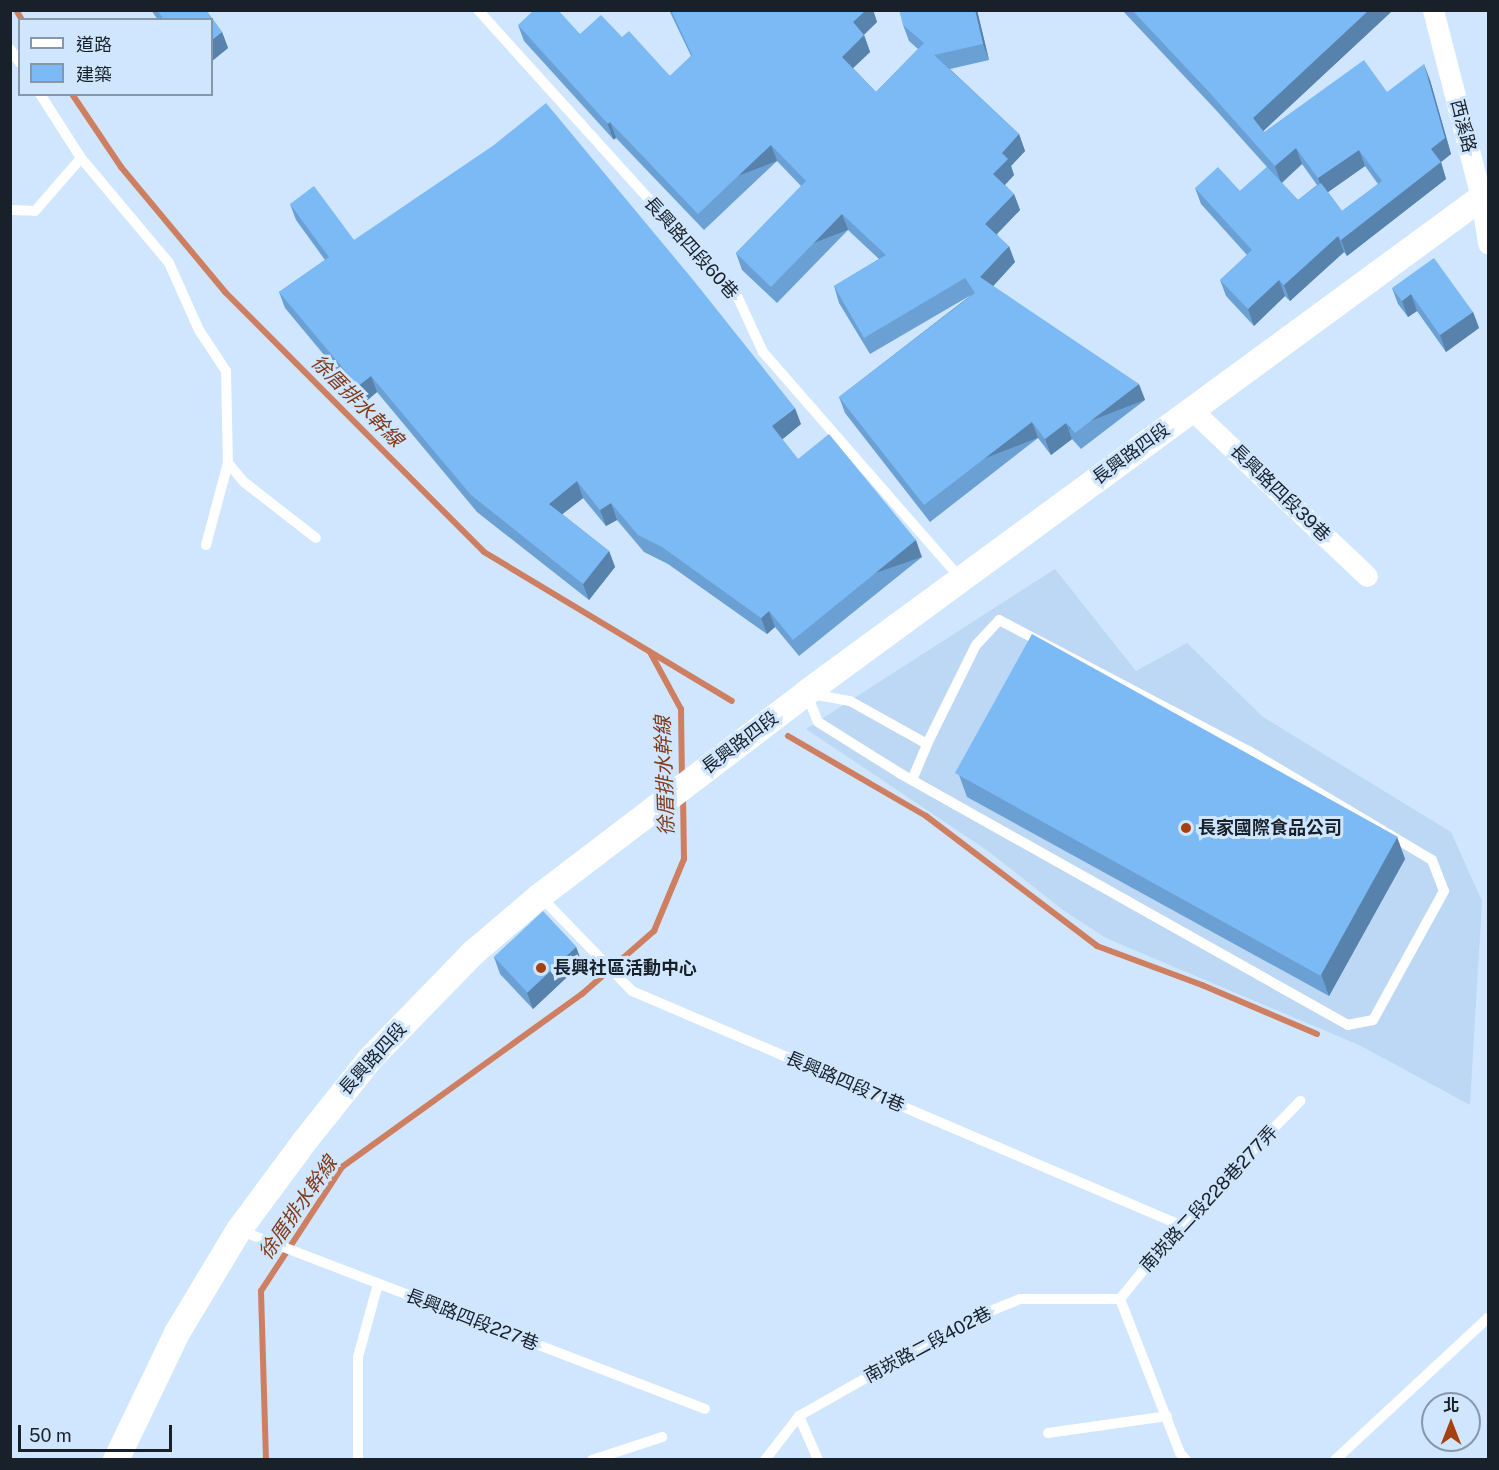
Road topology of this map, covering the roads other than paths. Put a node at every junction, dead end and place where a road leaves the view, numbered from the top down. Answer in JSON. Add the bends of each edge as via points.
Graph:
{"nodes":[{"id":1,"x":478,"y":10,"type":"edge"},
{"id":2,"x":1434,"y":10,"type":"edge"},
{"id":3,"x":41,"y":96,"type":"edge"},
{"id":4,"x":81,"y":158,"type":"junction"},
{"id":5,"x":1485,"y":195,"type":"edge"},
{"id":6,"x":10,"y":210,"type":"edge"},
{"id":7,"x":1488,"y":243,"type":"edge"},
{"id":8,"x":1192,"y":410,"type":"junction"},
{"id":9,"x":228,"y":463,"type":"junction"},
{"id":10,"x":316,"y":538,"type":"dead end"},
{"id":11,"x":206,"y":545,"type":"dead end"},
{"id":12,"x":1367,"y":576,"type":"dead end"},
{"id":13,"x":960,"y":578,"type":"junction"},
{"id":14,"x":806,"y":693,"type":"junction"},
{"id":15,"x":927,"y":744,"type":"junction"},
{"id":16,"x":912,"y":780,"type":"junction"},
{"id":17,"x":540,"y":896,"type":"junction"},
{"id":18,"x":1300,"y":1101,"type":"dead end"},
{"id":19,"x":1180,"y":1225,"type":"junction"},
{"id":20,"x":239,"y":1230,"type":"junction"},
{"id":21,"x":378,"y":1284,"type":"junction"},
{"id":22,"x":1120,"y":1299,"type":"junction"},
{"id":23,"x":1488,"y":1318,"type":"edge"},
{"id":24,"x":705,"y":1409,"type":"dead end"},
{"id":25,"x":799,"y":1416,"type":"junction"},
{"id":26,"x":1167,"y":1416,"type":"junction"},
{"id":27,"x":1048,"y":1433,"type":"dead end"},
{"id":28,"x":662,"y":1437,"type":"dead end"},
{"id":29,"x":1180,"y":1457,"type":"edge"},
{"id":30,"x":116,"y":1460,"type":"edge"},
{"id":31,"x":358,"y":1460,"type":"edge"},
{"id":32,"x":592,"y":1460,"type":"edge"},
{"id":33,"x":765,"y":1460,"type":"edge"},
{"id":34,"x":818,"y":1460,"type":"edge"},
{"id":35,"x":1335,"y":1460,"type":"edge"}],
"edges":[{"from":1,"to":13,"type":"lane","name":"長興路四段60巷","via":[[738,298],[764,352]]},
{"from":2,"to":5,"type":"street","name":"西溪路"},
{"from":3,"to":4,"type":"lane"},
{"from":4,"to":6,"type":"lane","via":[[35,211]]},
{"from":4,"to":9,"type":"lane","via":[[169,263],[200,330],[226,371]]},
{"from":5,"to":7,"type":"street","name":"西溪路"},
{"from":5,"to":8,"type":"street","name":"長興路四段"},
{"from":8,"to":12,"type":"street","name":"長興路四段39巷"},
{"from":8,"to":13,"type":"street","name":"長興路四段"},
{"from":9,"to":10,"type":"lane","via":[[244,482]]},
{"from":9,"to":11,"type":"lane"},
{"from":13,"to":14,"type":"street","name":"長興路四段"},
{"from":14,"to":15,"type":"lane","via":[[850,701]]},
{"from":14,"to":16,"type":"lane","via":[[818,722]]},
{"from":14,"to":17,"type":"street","name":"長興路四段"},
{"from":15,"to":16,"type":"lane"},
{"from":15,"to":16,"type":"lane","via":[[976,645],[999,620],[1249,751],[1432,860],[1444,891],[1373,1020],[1348,1025]]},
{"from":17,"to":19,"type":"lane","name":"長興路四段71巷","via":[[632,991]]},
{"from":17,"to":20,"type":"street","name":"長興路四段","via":[[473,953],[370,1059]]},
{"from":18,"to":19,"type":"lane","name":"南崁路二段228巷277弄"},
{"from":19,"to":22,"type":"lane","name":"南崁路二段228巷277弄"},
{"from":20,"to":21,"type":"lane","name":"長興路四段227巷"},
{"from":20,"to":30,"type":"street","name":"長興路四段","via":[[177,1333]]},
{"from":21,"to":24,"type":"lane","name":"長興路四段227巷"},
{"from":21,"to":31,"type":"lane","via":[[358,1357]]},
{"from":22,"to":25,"type":"lane","name":"南崁路二段402巷","via":[[1020,1299],[966,1321]]},
{"from":22,"to":26,"type":"lane"},
{"from":23,"to":35,"type":"lane"},
{"from":25,"to":33,"type":"lane","name":"南崁路二段402巷"},
{"from":25,"to":34,"type":"lane"},
{"from":26,"to":27,"type":"lane"},
{"from":26,"to":29,"type":"lane"},
{"from":28,"to":32,"type":"lane"}]}
